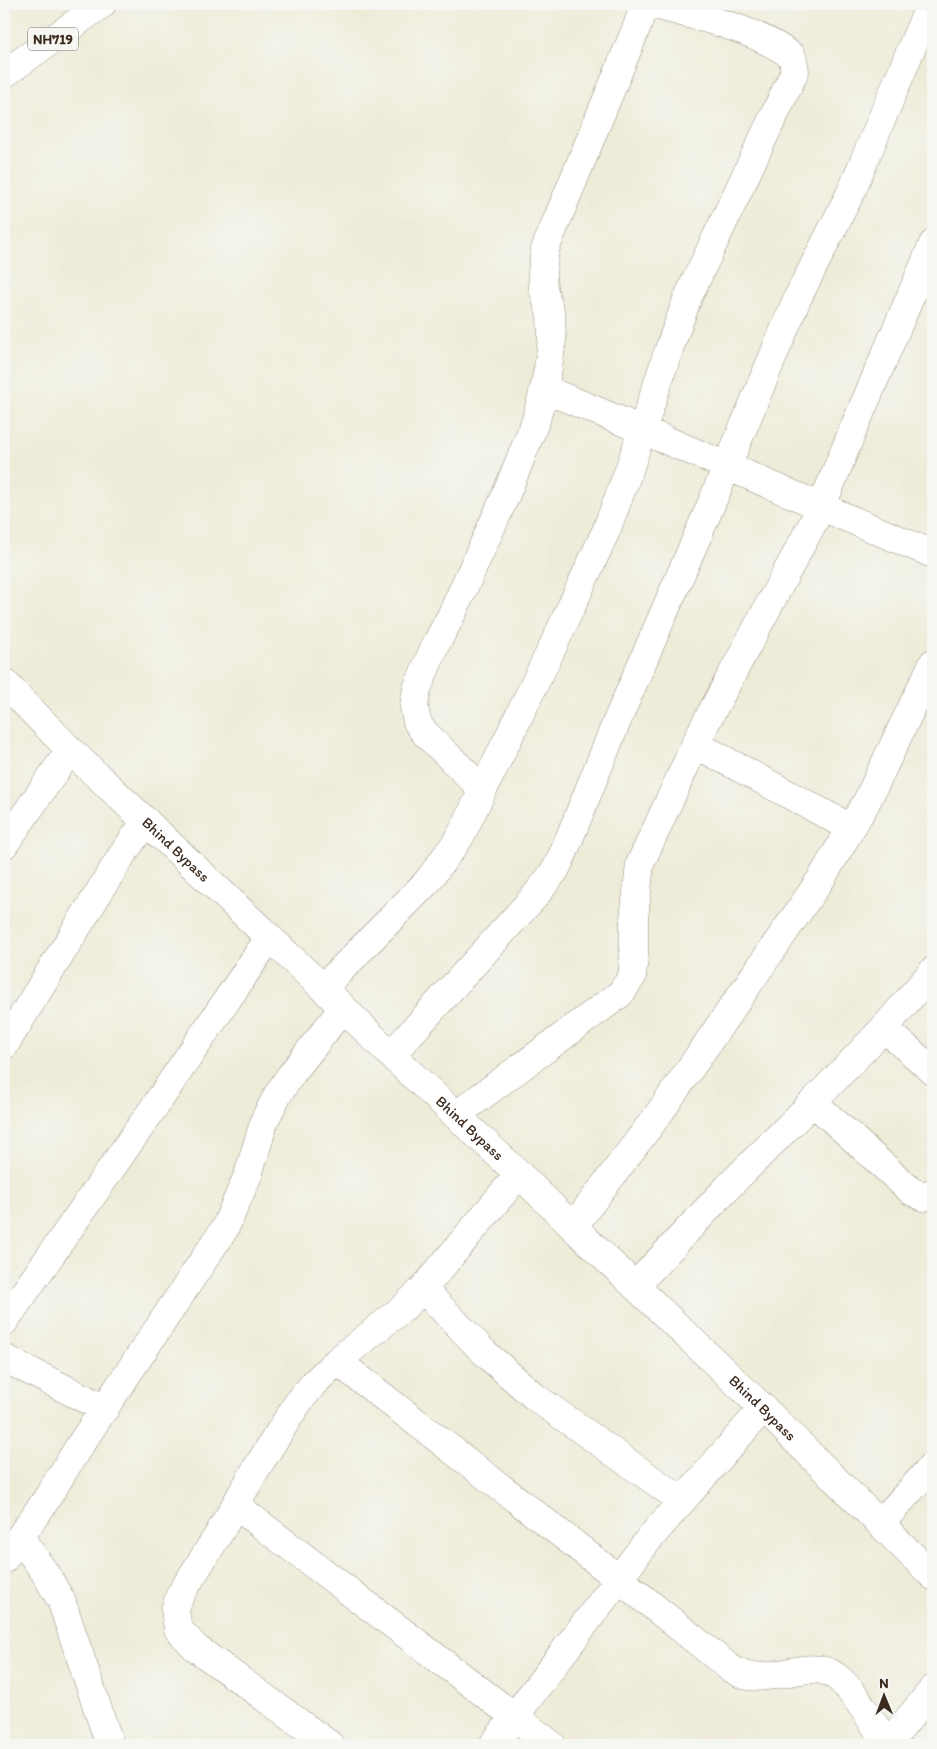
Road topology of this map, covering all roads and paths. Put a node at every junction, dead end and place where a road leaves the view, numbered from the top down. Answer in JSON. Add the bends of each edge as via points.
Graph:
{"nodes":[{"id":1,"x":102,"y":4,"type":"edge"},
{"id":2,"x":644,"y":4,"type":"edge"},
{"id":3,"x":651,"y":4,"type":"edge"},
{"id":4,"x":930,"y":4,"type":"edge"},
{"id":5,"x":4,"y":74,"type":"edge"},
{"id":6,"x":933,"y":244,"type":"edge"},
{"id":7,"x":544,"y":389,"type":"junction"},
{"id":8,"x":642,"y":429,"type":"junction"},
{"id":9,"x":726,"y":467,"type":"junction"},
{"id":10,"x":821,"y":508,"type":"junction"},
{"id":11,"x":933,"y":554,"type":"edge"},
{"id":12,"x":933,"y":663,"type":"edge"},
{"id":13,"x":4,"y":682,"type":"edge"},
{"id":14,"x":696,"y":744,"type":"junction"},
{"id":15,"x":70,"y":750,"type":"junction"},
{"id":16,"x":483,"y":790,"type":"junction"},
{"id":17,"x":146,"y":821,"type":"junction"},
{"id":18,"x":851,"y":828,"type":"junction"},
{"id":19,"x":4,"y":845,"type":"edge"},
{"id":20,"x":270,"y":938,"type":"junction"},
{"id":21,"x":933,"y":971,"type":"edge"},
{"id":22,"x":323,"y":988,"type":"junction"},
{"id":23,"x":342,"y":1008,"type":"junction"},
{"id":24,"x":884,"y":1028,"type":"junction"},
{"id":25,"x":4,"y":1046,"type":"edge"},
{"id":26,"x":391,"y":1055,"type":"junction"},
{"id":27,"x":933,"y":1071,"type":"edge"},
{"id":28,"x":814,"y":1102,"type":"junction"},
{"id":29,"x":456,"y":1115,"type":"junction"},
{"id":30,"x":519,"y":1174,"type":"junction"},
{"id":31,"x":933,"y":1192,"type":"edge"},
{"id":32,"x":573,"y":1227,"type":"junction"},
{"id":33,"x":635,"y":1286,"type":"junction"},
{"id":34,"x":423,"y":1289,"type":"junction"},
{"id":35,"x":4,"y":1322,"type":"edge"},
{"id":36,"x":4,"y":1358,"type":"edge"},
{"id":37,"x":337,"y":1361,"type":"junction"},
{"id":38,"x":763,"y":1408,"type":"junction"},
{"id":39,"x":104,"y":1409,"type":"junction"},
{"id":40,"x":933,"y":1464,"type":"edge"},
{"id":41,"x":681,"y":1500,"type":"junction"},
{"id":42,"x":235,"y":1505,"type":"junction"},
{"id":43,"x":880,"y":1523,"type":"junction"},
{"id":44,"x":20,"y":1537,"type":"junction"},
{"id":45,"x":4,"y":1559,"type":"edge"},
{"id":46,"x":933,"y":1576,"type":"edge"},
{"id":47,"x":618,"y":1578,"type":"junction"},
{"id":48,"x":933,"y":1688,"type":"edge"},
{"id":49,"x":515,"y":1717,"type":"junction"},
{"id":50,"x":110,"y":1745,"type":"edge"},
{"id":51,"x":330,"y":1745,"type":"edge"},
{"id":52,"x":492,"y":1745,"type":"edge"},
{"id":53,"x":552,"y":1745,"type":"edge"},
{"id":54,"x":888,"y":1745,"type":"edge"}],
"edges":[{"from":1,"to":5,"type":"main road","number":"NH719"},
{"from":2,"to":7,"type":"main road","via":[[545,250],[543,288],[551,315],[552,340]]},
{"from":3,"to":8,"type":"main road","via":[[739,29],[776,44],[792,56],[795,71],[688,297]]},
{"from":4,"to":9,"type":"main road","via":[[851,192],[797,299]]},
{"from":6,"to":10,"type":"main road"},
{"from":7,"to":8,"type":"main road"},
{"from":7,"to":16,"type":"main road","via":[[516,471],[435,646],[417,689],[414,707],[423,731]]},
{"from":8,"to":9,"type":"main road"},
{"from":8,"to":16,"type":"main road","via":[[606,531]]},
{"from":9,"to":10,"type":"main road"},
{"from":9,"to":26,"type":"main road","via":[[556,868],[536,895]]},
{"from":10,"to":11,"type":"main road"},
{"from":10,"to":14,"type":"main road"},
{"from":12,"to":18,"type":"main road"},
{"from":13,"to":15,"type":"main road","name":"Bhind Bypass"},
{"from":14,"to":18,"type":"main road"},
{"from":14,"to":29,"type":"main road","via":[[640,864],[632,977],[620,994]]},
{"from":15,"to":17,"type":"main road","name":"Bhind Bypass"},
{"from":15,"to":19,"type":"main road"},
{"from":16,"to":22,"type":"main road","via":[[460,837],[427,882]]},
{"from":17,"to":20,"type":"main road","name":"Bhind Bypass"},
{"from":17,"to":25,"type":"main road"},
{"from":18,"to":32,"type":"main road","via":[[821,879],[670,1097]]},
{"from":20,"to":22,"type":"main road","name":"Bhind Bypass"},
{"from":20,"to":35,"type":"main road"},
{"from":21,"to":24,"type":"main road"},
{"from":22,"to":23,"type":"main road","name":"Bhind Bypass"},
{"from":23,"to":26,"type":"main road","name":"Bhind Bypass"},
{"from":23,"to":39,"type":"main road","via":[[290,1076],[264,1119],[248,1174],[225,1228]]},
{"from":24,"to":27,"type":"main road"},
{"from":24,"to":28,"type":"main road"},
{"from":26,"to":29,"type":"main road","name":"Bhind Bypass"},
{"from":28,"to":31,"type":"main road","via":[[912,1191],[924,1197]]},
{"from":28,"to":33,"type":"main road"},
{"from":29,"to":30,"type":"main road","name":"Bhind Bypass"},
{"from":30,"to":32,"type":"main road","name":"Bhind Bypass"},
{"from":30,"to":34,"type":"main road"},
{"from":32,"to":33,"type":"main road","name":"Bhind Bypass"},
{"from":33,"to":38,"type":"main road","name":"Bhind Bypass"},
{"from":34,"to":37,"type":"main road"},
{"from":34,"to":41,"type":"main road","via":[[487,1355],[534,1397]]},
{"from":36,"to":39,"type":"main road"},
{"from":37,"to":42,"type":"main road","via":[[297,1404]]},
{"from":37,"to":47,"type":"main road"},
{"from":38,"to":41,"type":"main road"},
{"from":38,"to":43,"type":"main road","name":"Bhind Bypass"},
{"from":39,"to":44,"type":"main road"},
{"from":40,"to":43,"type":"main road"},
{"from":41,"to":47,"type":"main road"},
{"from":42,"to":49,"type":"main road"},
{"from":42,"to":51,"type":"main road","via":[[180,1595],[175,1610],[178,1628],[196,1648]]},
{"from":43,"to":46,"type":"main road","name":"Bhind Bypass"},
{"from":44,"to":45,"type":"main road"},
{"from":44,"to":50,"type":"main road","via":[[61,1600]]},
{"from":47,"to":49,"type":"main road"},
{"from":47,"to":54,"type":"main road","via":[[730,1668],[747,1676],[822,1669],[837,1677]]},
{"from":48,"to":54,"type":"main road"},
{"from":49,"to":52,"type":"main road"},
{"from":49,"to":53,"type":"main road"}]}
